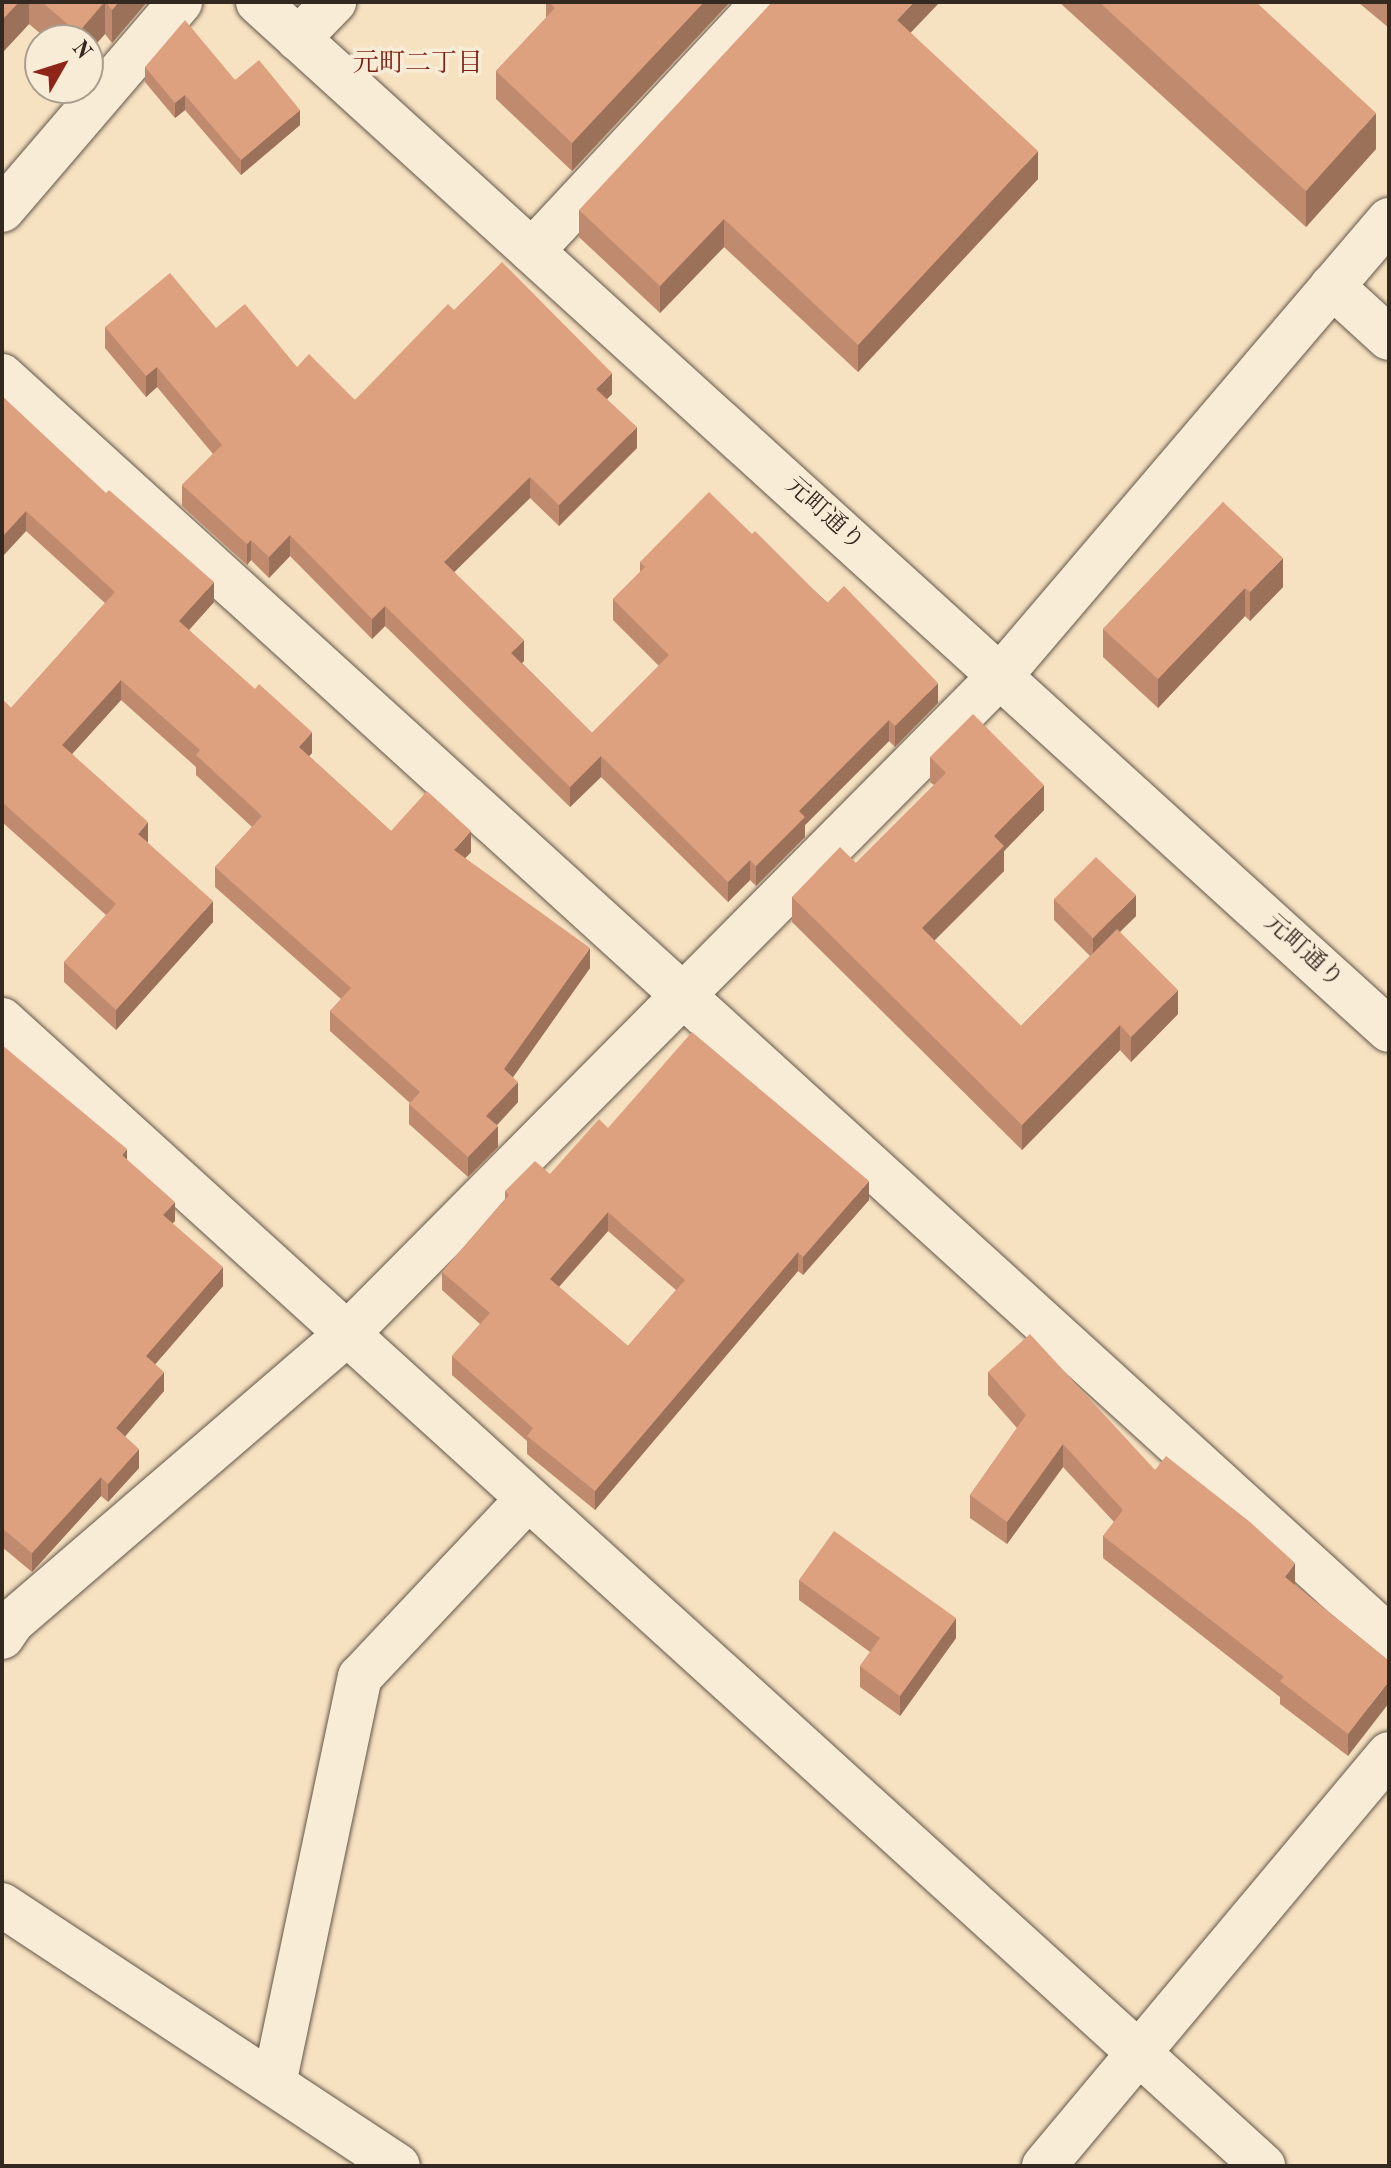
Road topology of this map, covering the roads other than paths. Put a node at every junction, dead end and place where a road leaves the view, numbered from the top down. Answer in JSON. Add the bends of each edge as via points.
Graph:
{"nodes":[{"id":1,"x":180,"y":2,"type":"edge"},
{"id":2,"x":258,"y":2,"type":"edge"},
{"id":3,"x":334,"y":2,"type":"edge"},
{"id":4,"x":764,"y":2,"type":"edge"},
{"id":5,"x":298,"y":39,"type":"junction"},
{"id":6,"x":2,"y":210,"type":"edge"},
{"id":7,"x":1389,"y":220,"type":"edge"},
{"id":8,"x":532,"y":251,"type":"junction"},
{"id":9,"x":1332,"y":286,"type":"junction"},
{"id":10,"x":1389,"y":338,"type":"edge"},
{"id":11,"x":2,"y":376,"type":"edge"},
{"id":12,"x":1001,"y":675,"type":"junction"},
{"id":13,"x":680,"y":996,"type":"junction"},
{"id":14,"x":2,"y":1020,"type":"edge"},
{"id":15,"x":1389,"y":1030,"type":"edge"},
{"id":16,"x":346,"y":1335,"type":"junction"},
{"id":17,"x":528,"y":1499,"type":"junction"},
{"id":18,"x":5,"y":1624,"type":"edge"},
{"id":19,"x":1389,"y":1637,"type":"edge"},
{"id":20,"x":1389,"y":1754,"type":"edge"},
{"id":21,"x":2,"y":1905,"type":"edge"},
{"id":22,"x":1137,"y":2053,"type":"junction"},
{"id":23,"x":274,"y":2084,"type":"junction"},
{"id":24,"x":398,"y":2166,"type":"edge"},
{"id":25,"x":1044,"y":2166,"type":"edge"},
{"id":26,"x":1263,"y":2166,"type":"edge"}],
"edges":[{"from":1,"to":6,"type":"street"},
{"from":2,"to":5,"type":"street","name":"元町通り"},
{"from":3,"to":5,"type":"street"},
{"from":4,"to":8,"type":"street"},
{"from":5,"to":8,"type":"street","name":"元町通り"},
{"from":7,"to":9,"type":"street"},
{"from":8,"to":12,"type":"street","name":"元町通り"},
{"from":9,"to":10,"type":"street"},
{"from":9,"to":12,"type":"street"},
{"from":11,"to":13,"type":"street"},
{"from":12,"to":13,"type":"street"},
{"from":12,"to":15,"type":"street","name":"元町通り"},
{"from":13,"to":16,"type":"street"},
{"from":13,"to":19,"type":"street"},
{"from":14,"to":16,"type":"street"},
{"from":16,"to":17,"type":"street"},
{"from":16,"to":18,"type":"street"},
{"from":17,"to":22,"type":"street"},
{"from":17,"to":23,"type":"street","via":[[360,1677]]},
{"from":20,"to":22,"type":"street"},
{"from":21,"to":23,"type":"street"},
{"from":22,"to":25,"type":"street"},
{"from":22,"to":26,"type":"street"},
{"from":23,"to":24,"type":"street"}]}
